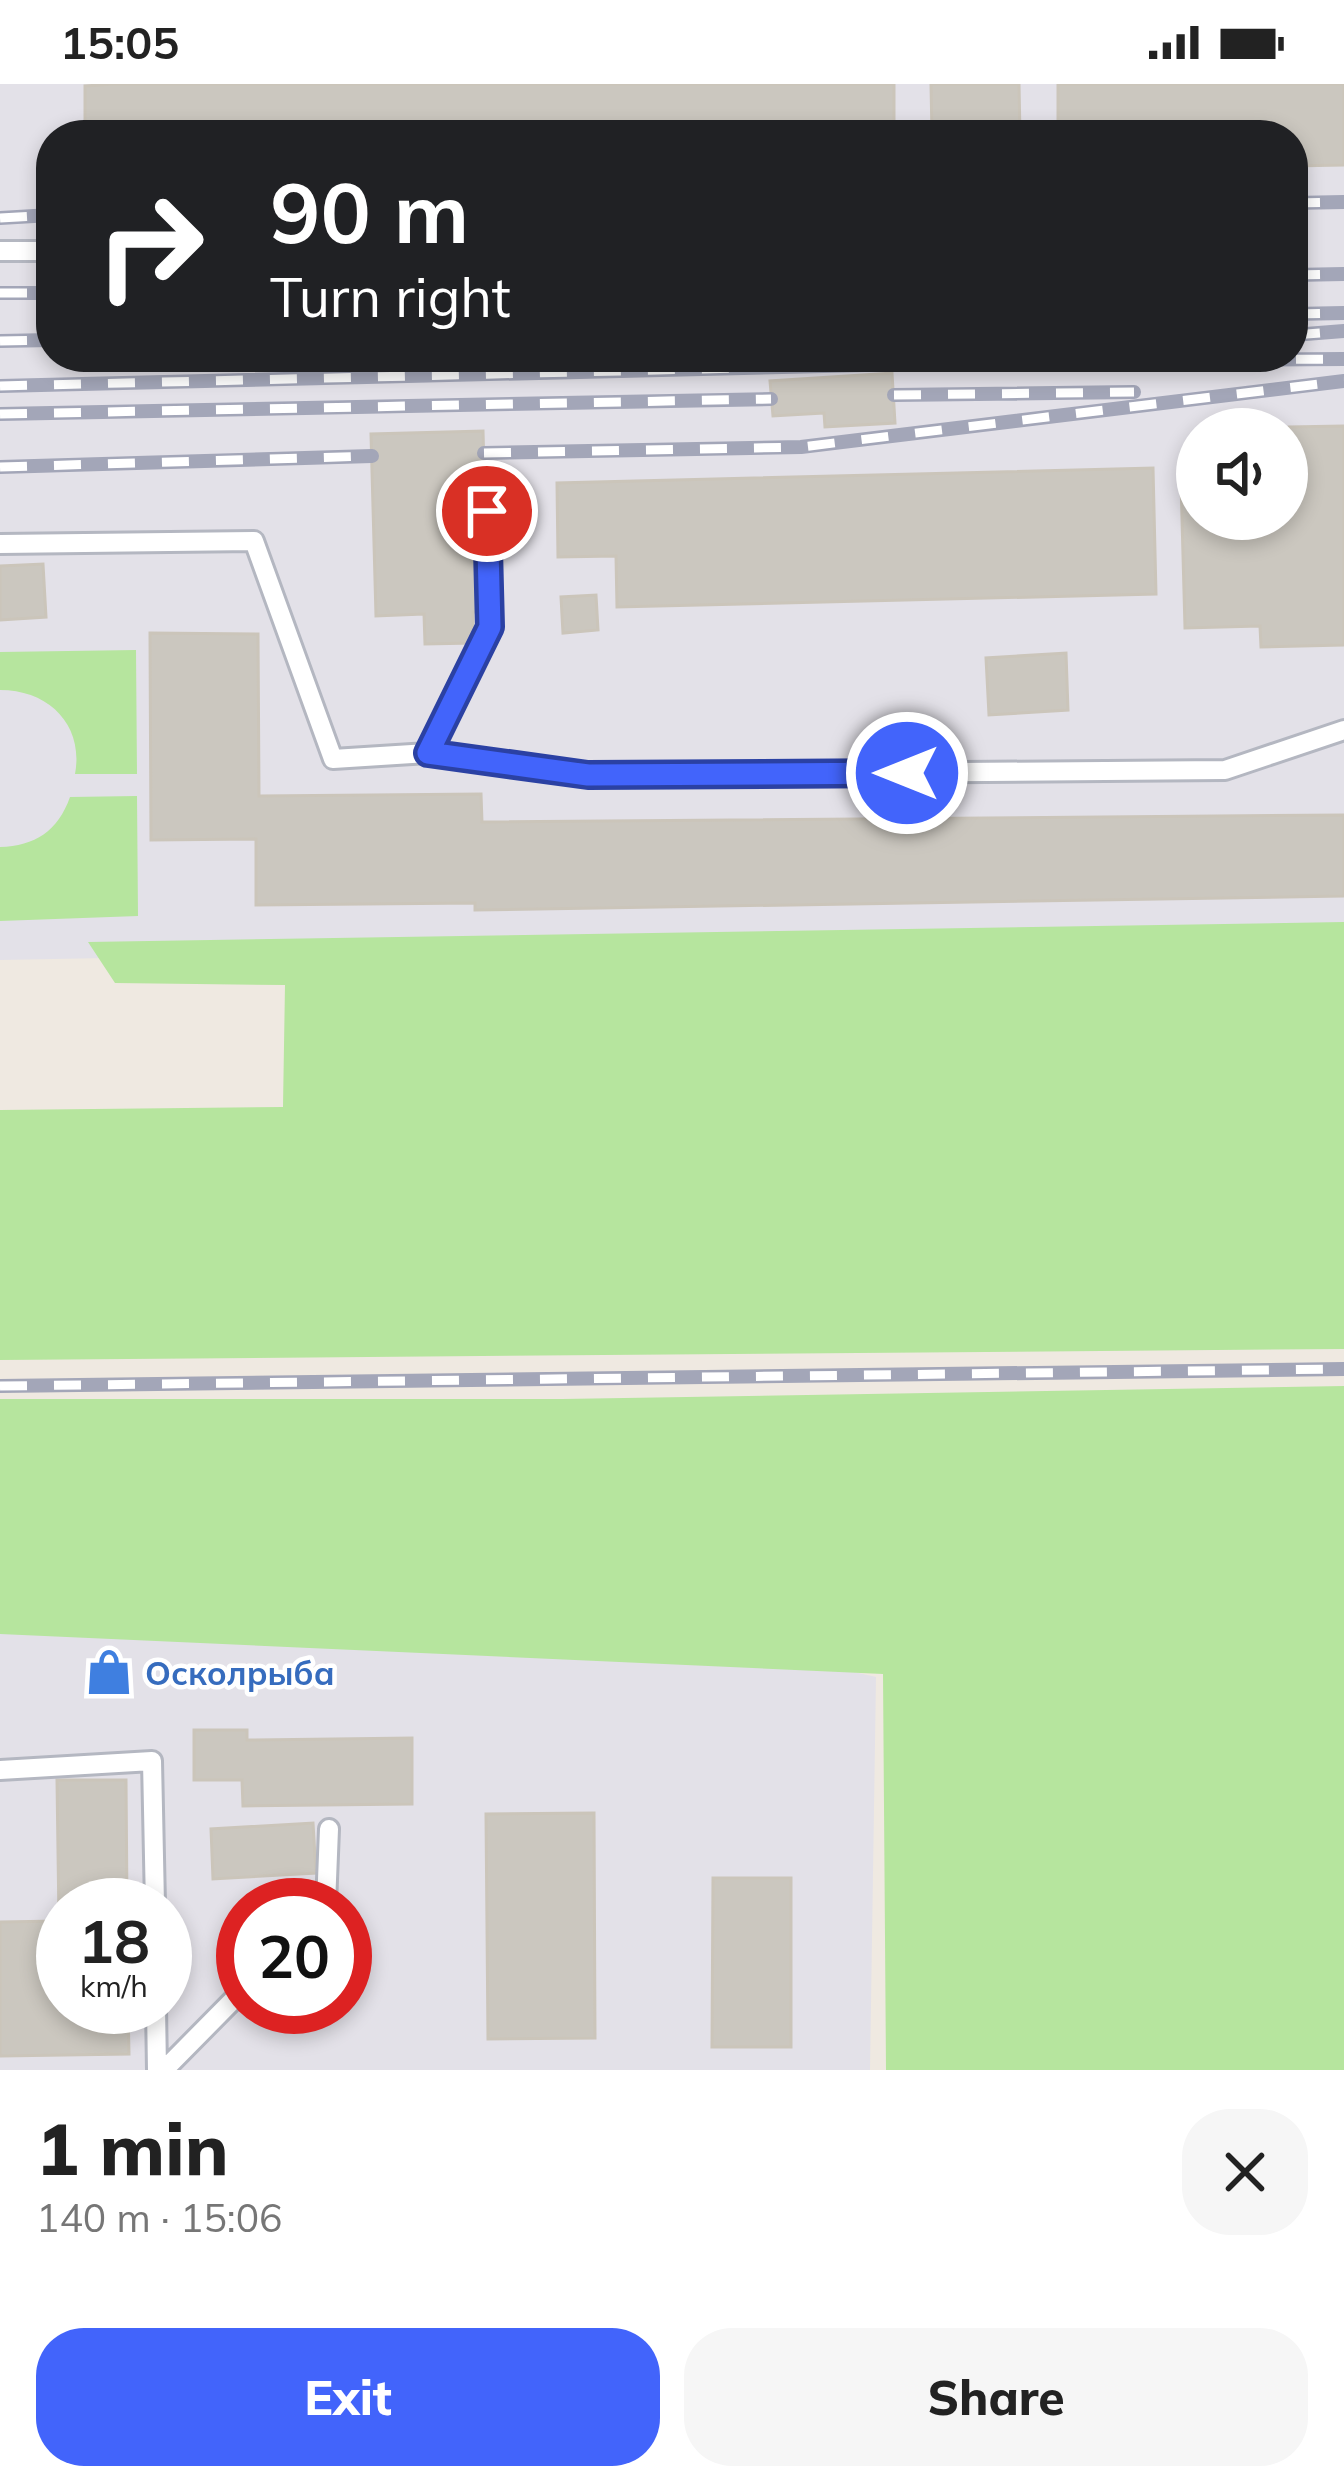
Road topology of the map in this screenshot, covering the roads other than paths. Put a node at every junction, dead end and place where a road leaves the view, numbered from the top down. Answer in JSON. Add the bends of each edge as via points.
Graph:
{"nodes":[{"id":1,"x":0,"y":251,"type":"edge"},
{"id":2,"x":36,"y":251,"type":"edge"},
{"id":3,"x":487,"y":511,"type":"dead end"},
{"id":4,"x":0,"y":544,"type":"edge"},
{"id":5,"x":1344,"y":730,"type":"edge"},
{"id":6,"x":428,"y":753,"type":"junction"},
{"id":7,"x":0,"y":1770,"type":"edge"},
{"id":8,"x":329,"y":1828,"type":"dead end"},
{"id":9,"x":154,"y":1878,"type":"edge"},
{"id":10,"x":327,"y":1878,"type":"edge"},
{"id":11,"x":216,"y":2016,"type":"edge"},
{"id":12,"x":158,"y":2034,"type":"edge"},
{"id":13,"x":161,"y":2070,"type":"edge"}],
"edges":[{"from":1,"to":2,"type":"lane"},
{"from":3,"to":6,"type":"lane","via":[[490,627]]},
{"from":4,"to":6,"type":"lane","via":[[254,541],[333,759]]},
{"from":5,"to":6,"type":"lane","via":[[1226,770],[588,775]]},
{"from":7,"to":9,"type":"lane","via":[[152,1761]]},
{"from":8,"to":10,"type":"lane"},
{"from":11,"to":13,"type":"lane"},
{"from":12,"to":13,"type":"lane"}]}
